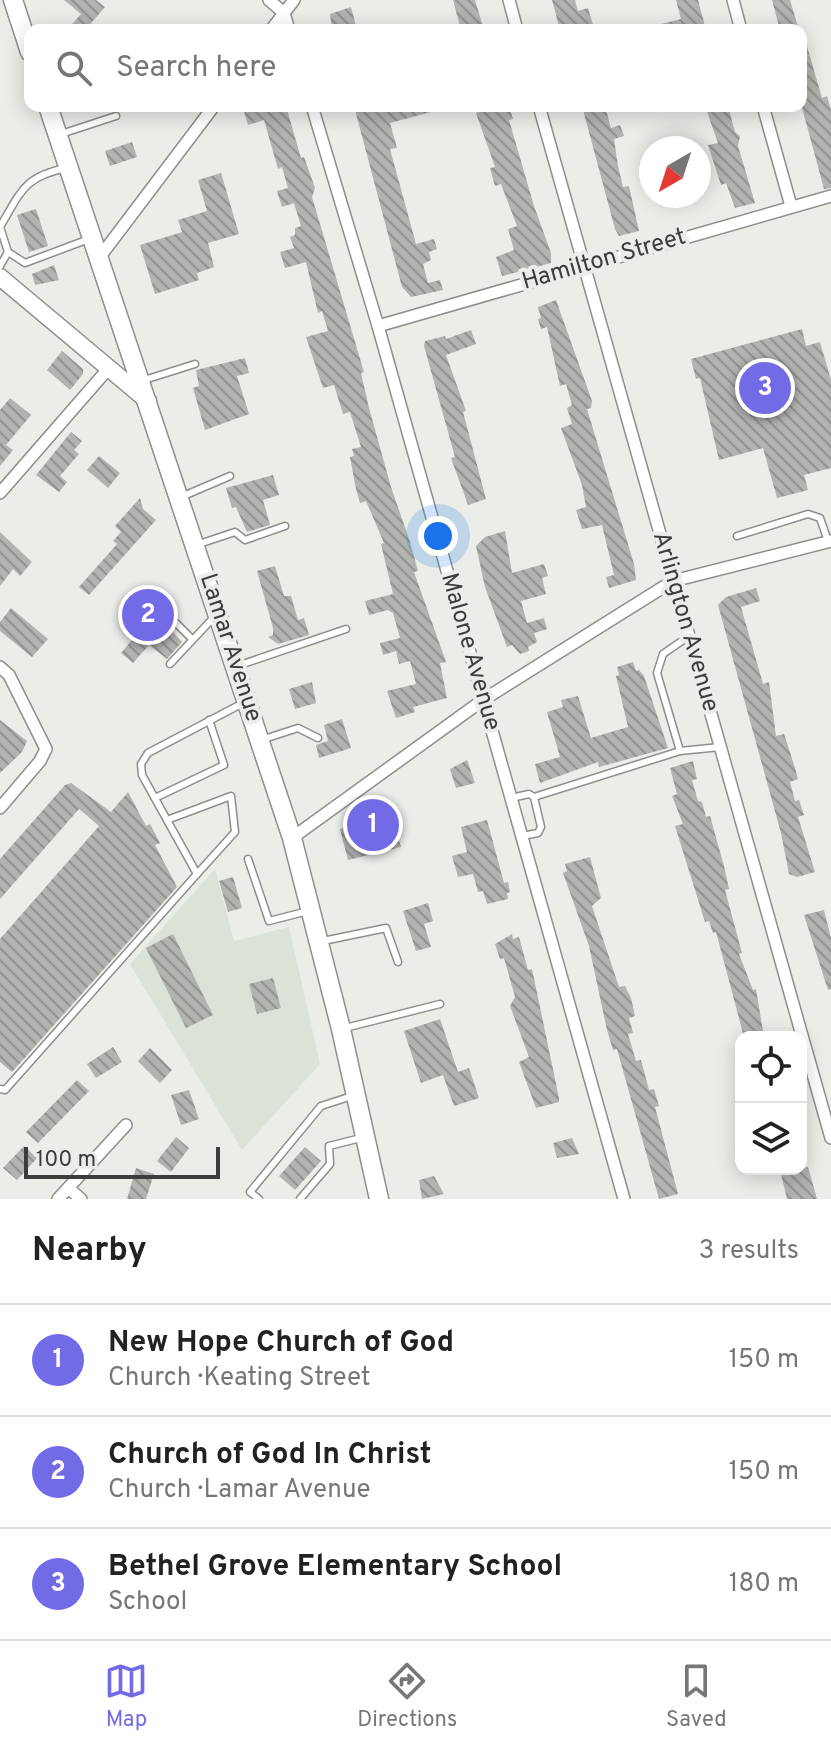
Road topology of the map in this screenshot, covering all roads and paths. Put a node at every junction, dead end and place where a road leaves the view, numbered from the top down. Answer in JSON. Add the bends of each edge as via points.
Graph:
{"nodes":[{"id":1,"x":13,"y":0,"type":"edge"},
{"id":2,"x":269,"y":0,"type":"edge"},
{"id":3,"x":294,"y":0,"type":"edge"},
{"id":4,"x":509,"y":0,"type":"edge"},
{"id":5,"x":733,"y":0,"type":"edge"},
{"id":6,"x":284,"y":13,"type":"junction"},
{"id":7,"x":276,"y":24,"type":"edge"},
{"id":8,"x":287,"y":24,"type":"edge"},
{"id":9,"x":515,"y":24,"type":"edge"},
{"id":10,"x":739,"y":24,"type":"edge"},
{"id":11,"x":24,"y":34,"type":"edge"},
{"id":12,"x":50,"y":112,"type":"edge"},
{"id":13,"x":209,"y":112,"type":"edge"},
{"id":14,"x":314,"y":112,"type":"edge"},
{"id":15,"x":541,"y":112,"type":"edge"},
{"id":16,"x":765,"y":112,"type":"edge"},
{"id":17,"x":116,"y":116,"type":"dead end"},
{"id":18,"x":58,"y":135,"type":"junction"},
{"id":19,"x":69,"y":167,"type":"junction"},
{"id":20,"x":831,"y":196,"type":"edge"},
{"id":21,"x":791,"y":206,"type":"junction"},
{"id":22,"x":0,"y":227,"type":"edge"},
{"id":23,"x":94,"y":238,"type":"junction"},
{"id":24,"x":8,"y":252,"type":"junction"},
{"id":25,"x":99,"y":258,"type":"junction"},
{"id":26,"x":0,"y":266,"type":"edge"},
{"id":27,"x":585,"y":266,"type":"junction"},
{"id":28,"x":0,"y":277,"type":"edge"},
{"id":29,"x":378,"y":326,"type":"junction"},
{"id":30,"x":195,"y":364,"type":"dead end"},
{"id":31,"x":108,"y":369,"type":"junction"},
{"id":32,"x":141,"y":381,"type":"junction"},
{"id":33,"x":148,"y":401,"type":"junction"},
{"id":34,"x":230,"y":476,"type":"dead end"},
{"id":35,"x":0,"y":493,"type":"edge"},
{"id":36,"x":181,"y":497,"type":"junction"},
{"id":37,"x":285,"y":526,"type":"dead end"},
{"id":38,"x":737,"y":536,"type":"dead end"},
{"id":39,"x":829,"y":541,"type":"edge"},
{"id":40,"x":196,"y":545,"type":"junction"},
{"id":41,"x":673,"y":581,"type":"junction"},
{"id":42,"x":218,"y":612,"type":"junction"},
{"id":43,"x":176,"y":623,"type":"dead end"},
{"id":44,"x":346,"y":629,"type":"dead end"},
{"id":45,"x":689,"y":636,"type":"junction"},
{"id":46,"x":192,"y":639,"type":"junction"},
{"id":47,"x":170,"y":664,"type":"dead end"},
{"id":48,"x":237,"y":666,"type":"junction"},
{"id":49,"x":0,"y":667,"type":"edge"},
{"id":50,"x":483,"y":700,"type":"junction"},
{"id":51,"x":248,"y":701,"type":"junction"},
{"id":52,"x":209,"y":720,"type":"junction"},
{"id":53,"x":318,"y":738,"type":"dead end"},
{"id":54,"x":261,"y":740,"type":"junction"},
{"id":55,"x":720,"y":747,"type":"junction"},
{"id":56,"x":680,"y":751,"type":"junction"},
{"id":57,"x":534,"y":797,"type":"junction"},
{"id":58,"x":155,"y":798,"type":"junction"},
{"id":59,"x":511,"y":798,"type":"junction"},
{"id":60,"x":0,"y":808,"type":"edge"},
{"id":61,"x":167,"y":820,"type":"junction"},
{"id":62,"x":522,"y":836,"type":"junction"},
{"id":63,"x":292,"y":838,"type":"junction"},
{"id":64,"x":248,"y":859,"type":"dead end"},
{"id":65,"x":197,"y":874,"type":"junction"},
{"id":66,"x":312,"y":910,"type":"junction"},
{"id":67,"x":319,"y":942,"type":"junction"},
{"id":68,"x":398,"y":962,"type":"dead end"},
{"id":69,"x":440,"y":1004,"type":"dead end"},
{"id":70,"x":341,"y":1029,"type":"junction"},
{"id":71,"x":0,"y":1089,"type":"edge"},
{"id":72,"x":355,"y":1095,"type":"junction"},
{"id":73,"x":126,"y":1125,"type":"dead end"},
{"id":74,"x":364,"y":1137,"type":"junction"},
{"id":75,"x":831,"y":1138,"type":"edge"},
{"id":76,"x":68,"y":1188,"type":"junction"},
{"id":77,"x":58,"y":1199,"type":"edge"},
{"id":78,"x":81,"y":1199,"type":"edge"},
{"id":79,"x":259,"y":1199,"type":"edge"},
{"id":80,"x":300,"y":1199,"type":"edge"},
{"id":81,"x":379,"y":1199,"type":"edge"},
{"id":82,"x":624,"y":1199,"type":"edge"}],
"edges":[{"from":1,"to":11,"type":"main road"},
{"from":2,"to":6,"type":"street"},
{"from":3,"to":6,"type":"street"},
{"from":4,"to":9,"type":"street"},
{"from":5,"to":10,"type":"street"},
{"from":6,"to":7,"type":"street"},
{"from":6,"to":8,"type":"street"},
{"from":12,"to":18,"type":"main road","name":"Lamar Avenue"},
{"from":13,"to":25,"type":"street"},
{"from":14,"to":29,"type":"street","name":"Malone Avenue"},
{"from":15,"to":27,"type":"street","name":"Arlington Avenue"},
{"from":16,"to":21,"type":"street"},
{"from":17,"to":18,"type":"lane"},
{"from":18,"to":19,"type":"main road","name":"Lamar Avenue"},
{"from":19,"to":22,"type":"lane","via":[[41,173],[21,188]]},
{"from":19,"to":23,"type":"main road","name":"Lamar Avenue"},
{"from":20,"to":21,"type":"street","name":"Hamilton Street"},
{"from":21,"to":27,"type":"street","name":"Hamilton Street"},
{"from":22,"to":24,"type":"lane"},
{"from":23,"to":24,"type":"lane","via":[[25,263]]},
{"from":23,"to":25,"type":"main road","name":"Lamar Avenue"},
{"from":24,"to":26,"type":"lane"},
{"from":25,"to":32,"type":"main road","name":"Lamar Avenue"},
{"from":27,"to":29,"type":"street","name":"Hamilton Street"},
{"from":27,"to":41,"type":"street","name":"Arlington Avenue"},
{"from":28,"to":31,"type":"main road"},
{"from":29,"to":50,"type":"street","name":"Malone Avenue"},
{"from":30,"to":32,"type":"lane"},
{"from":31,"to":33,"type":"main road"},
{"from":31,"to":35,"type":"street"},
{"from":32,"to":33,"type":"main road","name":"Lamar Avenue"},
{"from":33,"to":36,"type":"main road","name":"Lamar Avenue"},
{"from":34,"to":36,"type":"lane"},
{"from":36,"to":40,"type":"main road","name":"Lamar Avenue"},
{"from":37,"to":40,"type":"lane","via":[[245,540],[235,532]]},
{"from":38,"to":39,"type":"lane","via":[[808,514],[820,518]]},
{"from":39,"to":41,"type":"street"},
{"from":40,"to":42,"type":"main road","name":"Lamar Avenue"},
{"from":41,"to":45,"type":"street","name":"Arlington Avenue"},
{"from":41,"to":50,"type":"street"},
{"from":42,"to":46,"type":"lane"},
{"from":42,"to":48,"type":"main road","name":"Lamar Avenue"},
{"from":43,"to":46,"type":"lane"},
{"from":44,"to":48,"type":"lane"},
{"from":45,"to":55,"type":"street","name":"Arlington Avenue"},
{"from":45,"to":56,"type":"lane","via":[[663,654],[657,673]]},
{"from":46,"to":47,"type":"lane"},
{"from":48,"to":51,"type":"main road","name":"Lamar Avenue"},
{"from":49,"to":60,"type":"street","via":[[46,749]]},
{"from":50,"to":59,"type":"street","name":"Malone Avenue"},
{"from":50,"to":63,"type":"street"},
{"from":51,"to":52,"type":"lane"},
{"from":51,"to":54,"type":"main road","name":"Lamar Avenue"},
{"from":52,"to":58,"type":"lane","via":[[148,753],[142,775]]},
{"from":52,"to":58,"type":"lane","via":[[224,765]]},
{"from":53,"to":54,"type":"lane","via":[[298,728]]},
{"from":54,"to":63,"type":"main road","name":"Lamar Avenue"},
{"from":55,"to":56,"type":"lane"},
{"from":55,"to":75,"type":"street","name":"Arlington Avenue"},
{"from":56,"to":57,"type":"lane"},
{"from":57,"to":59,"type":"lane"},
{"from":57,"to":62,"type":"lane","via":[[541,827],[538,833]]},
{"from":58,"to":61,"type":"lane"},
{"from":59,"to":62,"type":"street","name":"Malone Avenue"},
{"from":61,"to":65,"type":"lane"},
{"from":61,"to":65,"type":"lane","via":[[231,796],[235,832]]},
{"from":62,"to":82,"type":"street","name":"Malone Avenue"},
{"from":63,"to":66,"type":"main road","name":"Lamar Avenue"},
{"from":64,"to":66,"type":"lane","via":[[269,921]]},
{"from":65,"to":71,"type":"lane","via":[[5,1090]]},
{"from":66,"to":67,"type":"main road","name":"Lamar Avenue"},
{"from":67,"to":68,"type":"lane","via":[[386,928]]},
{"from":67,"to":70,"type":"main road","name":"Lamar Avenue"},
{"from":69,"to":70,"type":"lane"},
{"from":70,"to":72,"type":"main road","name":"Lamar Avenue"},
{"from":72,"to":74,"type":"main road","name":"Lamar Avenue"},
{"from":72,"to":79,"type":"lane","via":[[321,1106],[250,1192]]},
{"from":73,"to":76,"type":"street"},
{"from":74,"to":80,"type":"lane","via":[[329,1146],[330,1164]]},
{"from":74,"to":81,"type":"main road","name":"Lamar Avenue"},
{"from":76,"to":77,"type":"street"},
{"from":76,"to":78,"type":"street"}]}
